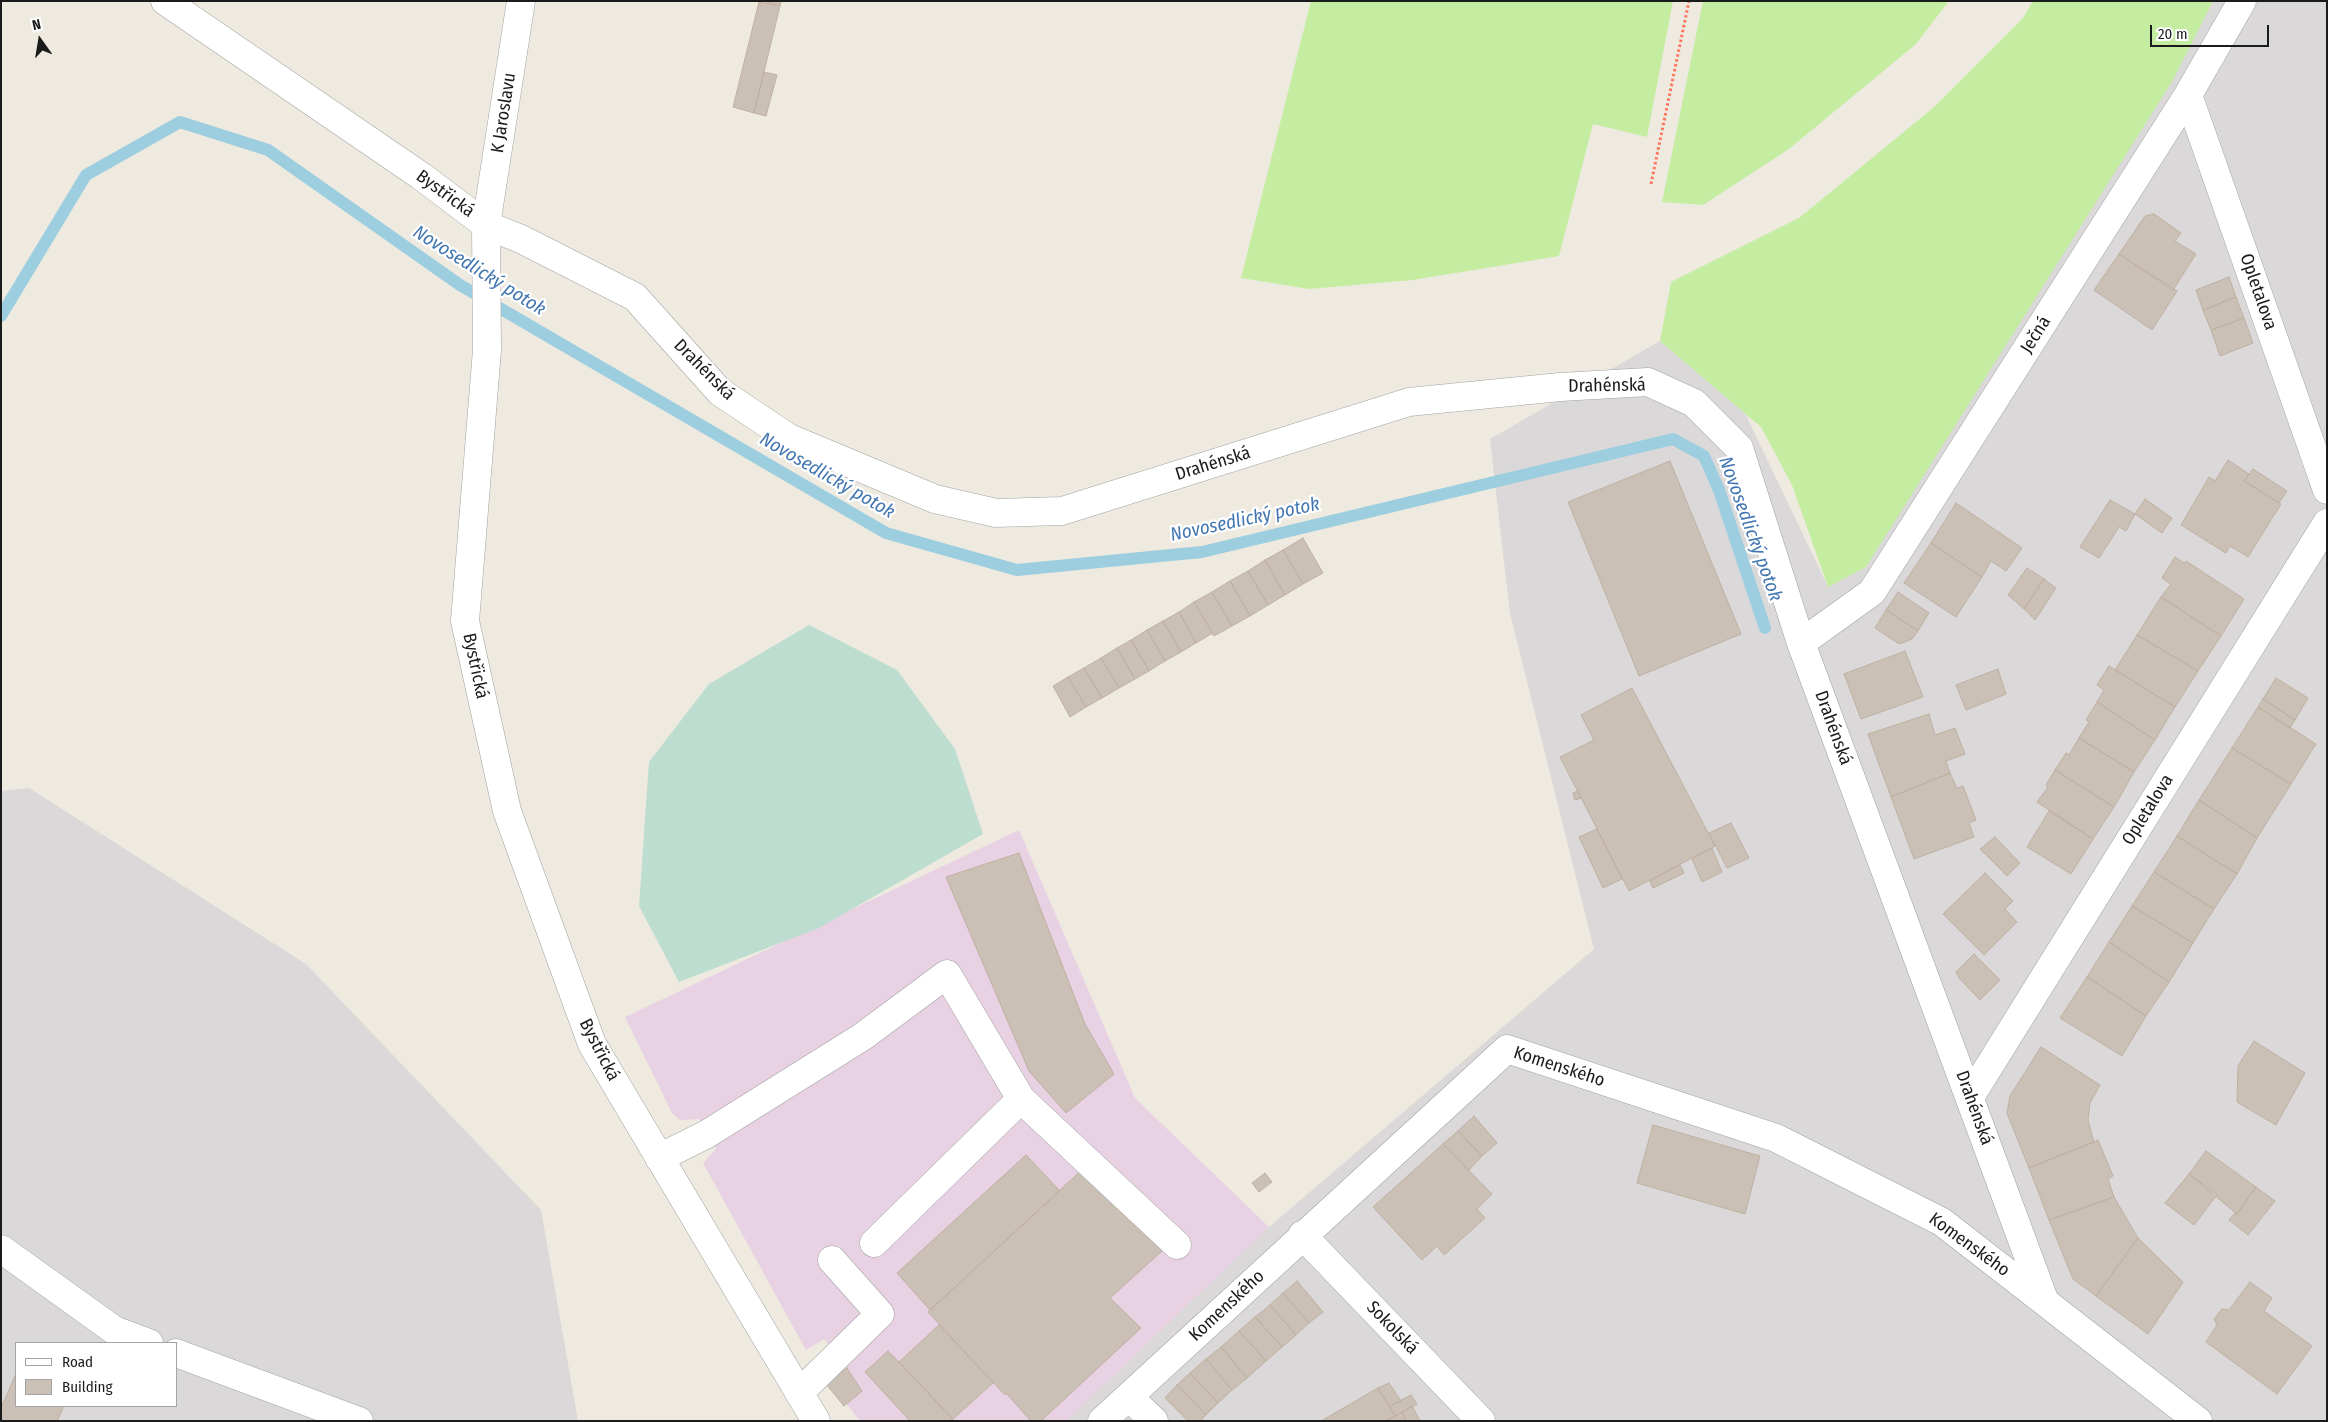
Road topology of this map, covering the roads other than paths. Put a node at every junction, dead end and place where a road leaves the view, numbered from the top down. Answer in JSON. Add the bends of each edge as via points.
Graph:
{"nodes":[{"id":1,"x":165,"y":1,"type":"edge"},
{"id":2,"x":521,"y":1,"type":"edge"},
{"id":3,"x":2242,"y":1,"type":"edge"},
{"id":4,"x":2188,"y":95,"type":"junction"},
{"id":5,"x":486,"y":225,"type":"junction"},
{"id":6,"x":2327,"y":490,"type":"edge"},
{"id":7,"x":2327,"y":523,"type":"edge"},
{"id":8,"x":1801,"y":643,"type":"junction"},
{"id":9,"x":1970,"y":1097,"type":"junction"},
{"id":10,"x":1021,"y":1098,"type":"junction"},
{"id":11,"x":659,"y":1158,"type":"junction"},
{"id":12,"x":1302,"y":1235,"type":"junction"},
{"id":13,"x":874,"y":1243,"type":"dead end"},
{"id":14,"x":1177,"y":1245,"type":"dead end"},
{"id":15,"x":1,"y":1249,"type":"edge"},
{"id":16,"x":832,"y":1260,"type":"dead end"},
{"id":17,"x":2045,"y":1302,"type":"junction"},
{"id":18,"x":145,"y":1342,"type":"edge"},
{"id":19,"x":178,"y":1355,"type":"edge"},
{"id":20,"x":799,"y":1393,"type":"junction"},
{"id":21,"x":1129,"y":1397,"type":"junction"},
{"id":22,"x":358,"y":1421,"type":"edge"},
{"id":23,"x":816,"y":1421,"type":"edge"},
{"id":24,"x":1102,"y":1421,"type":"edge"},
{"id":25,"x":1154,"y":1421,"type":"edge"},
{"id":26,"x":1481,"y":1421,"type":"edge"},
{"id":27,"x":2198,"y":1421,"type":"edge"}],
"edges":[{"from":1,"to":5,"type":"street","name":"Bystřická","via":[[421,176]]},
{"from":2,"to":5,"type":"street","name":"K Jaroslavu"},
{"from":3,"to":4,"type":"street","name":"Ječná"},
{"from":4,"to":6,"type":"street","name":"Opletalova"},
{"from":4,"to":8,"type":"street","name":"Ječná","via":[[1872,592]]},
{"from":5,"to":8,"type":"street","name":"Drahénská","via":[[521,239],[635,297],[720,392],[789,438],[935,499],[996,513],[1062,511],[1409,402],[1648,382],[1694,403],[1739,448]]},
{"from":5,"to":11,"type":"street","name":"Bystřická","via":[[487,350],[465,621],[506,811],[592,1044]]},
{"from":7,"to":9,"type":"street","name":"Opletalova"},
{"from":8,"to":9,"type":"street","name":"Drahénská"},
{"from":9,"to":17,"type":"street","name":"Drahénská"},
{"from":10,"to":11,"type":"street","via":[[947,974],[862,1037],[707,1134]]},
{"from":10,"to":13,"type":"street"},
{"from":10,"to":14,"type":"street"},
{"from":11,"to":20,"type":"street","name":"Bystřická"},
{"from":12,"to":17,"type":"street","name":"Komenského","via":[[1507,1049],[1776,1138],[1942,1222]]},
{"from":12,"to":21,"type":"street","name":"Komenského"},
{"from":12,"to":26,"type":"street","name":"Sokolská"},
{"from":15,"to":18,"type":"street","via":[[114,1330]]},
{"from":16,"to":20,"type":"street","via":[[880,1314]]},
{"from":17,"to":27,"type":"street"},
{"from":19,"to":22,"type":"street"},
{"from":20,"to":23,"type":"street","name":"Bystřická"},
{"from":21,"to":24,"type":"street","name":"Komenského"},
{"from":21,"to":25,"type":"street"}]}
